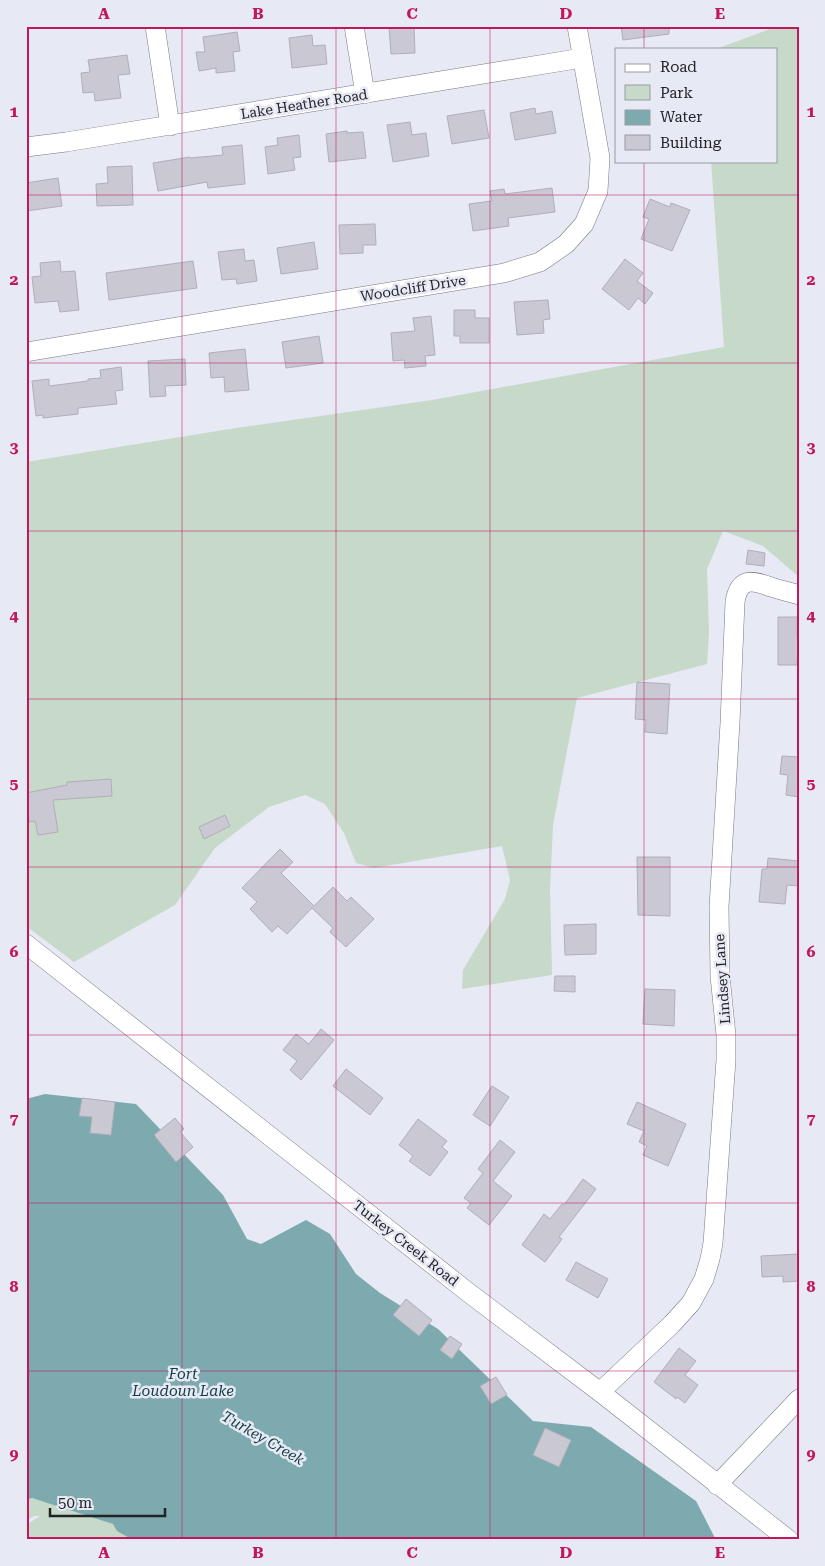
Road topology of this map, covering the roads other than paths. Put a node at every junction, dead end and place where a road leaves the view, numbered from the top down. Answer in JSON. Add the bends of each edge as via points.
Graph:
{"nodes":[{"id":1,"x":155,"y":26,"type":"edge"},
{"id":2,"x":354,"y":26,"type":"edge"},
{"id":3,"x":577,"y":26,"type":"edge"},
{"id":4,"x":582,"y":58,"type":"junction"},
{"id":5,"x":365,"y":94,"type":"junction"},
{"id":6,"x":170,"y":126,"type":"junction"},
{"id":7,"x":26,"y":147,"type":"edge"},
{"id":8,"x":26,"y":352,"type":"edge"},
{"id":9,"x":799,"y":595,"type":"edge"},
{"id":10,"x":26,"y":944,"type":"edge"},
{"id":11,"x":600,"y":1392,"type":"junction"},
{"id":12,"x":799,"y":1399,"type":"edge"},
{"id":13,"x":791,"y":1415,"type":"edge"},
{"id":14,"x":717,"y":1484,"type":"junction"},
{"id":15,"x":789,"y":1540,"type":"edge"}],
"edges":[{"from":1,"to":6,"type":"street"},
{"from":2,"to":5,"type":"street"},
{"from":3,"to":4,"type":"street","name":"Woodcliff Drive"},
{"from":4,"to":5,"type":"street","name":"Lake Heather Road"},
{"from":4,"to":8,"type":"street","name":"Woodcliff Drive","via":[[600,158],[598,191],[584,224],[566,244],[540,262],[504,273]]},
{"from":5,"to":6,"type":"street","name":"Lake Heather Road"},
{"from":6,"to":7,"type":"street","name":"Lake Heather Road"},
{"from":9,"to":11,"type":"street","name":"Lindsey Lane","via":[[754,581],[739,588],[735,602],[719,906],[726,1060],[710,1259],[690,1303]]},
{"from":10,"to":11,"type":"street","name":"Turkey Creek Road","via":[[469,1293]]},
{"from":11,"to":14,"type":"street","name":"Turkey Creek Road"},
{"from":12,"to":13,"type":"street"},
{"from":13,"to":14,"type":"street"},
{"from":14,"to":15,"type":"street","name":"Turkey Creek Road"}]}
